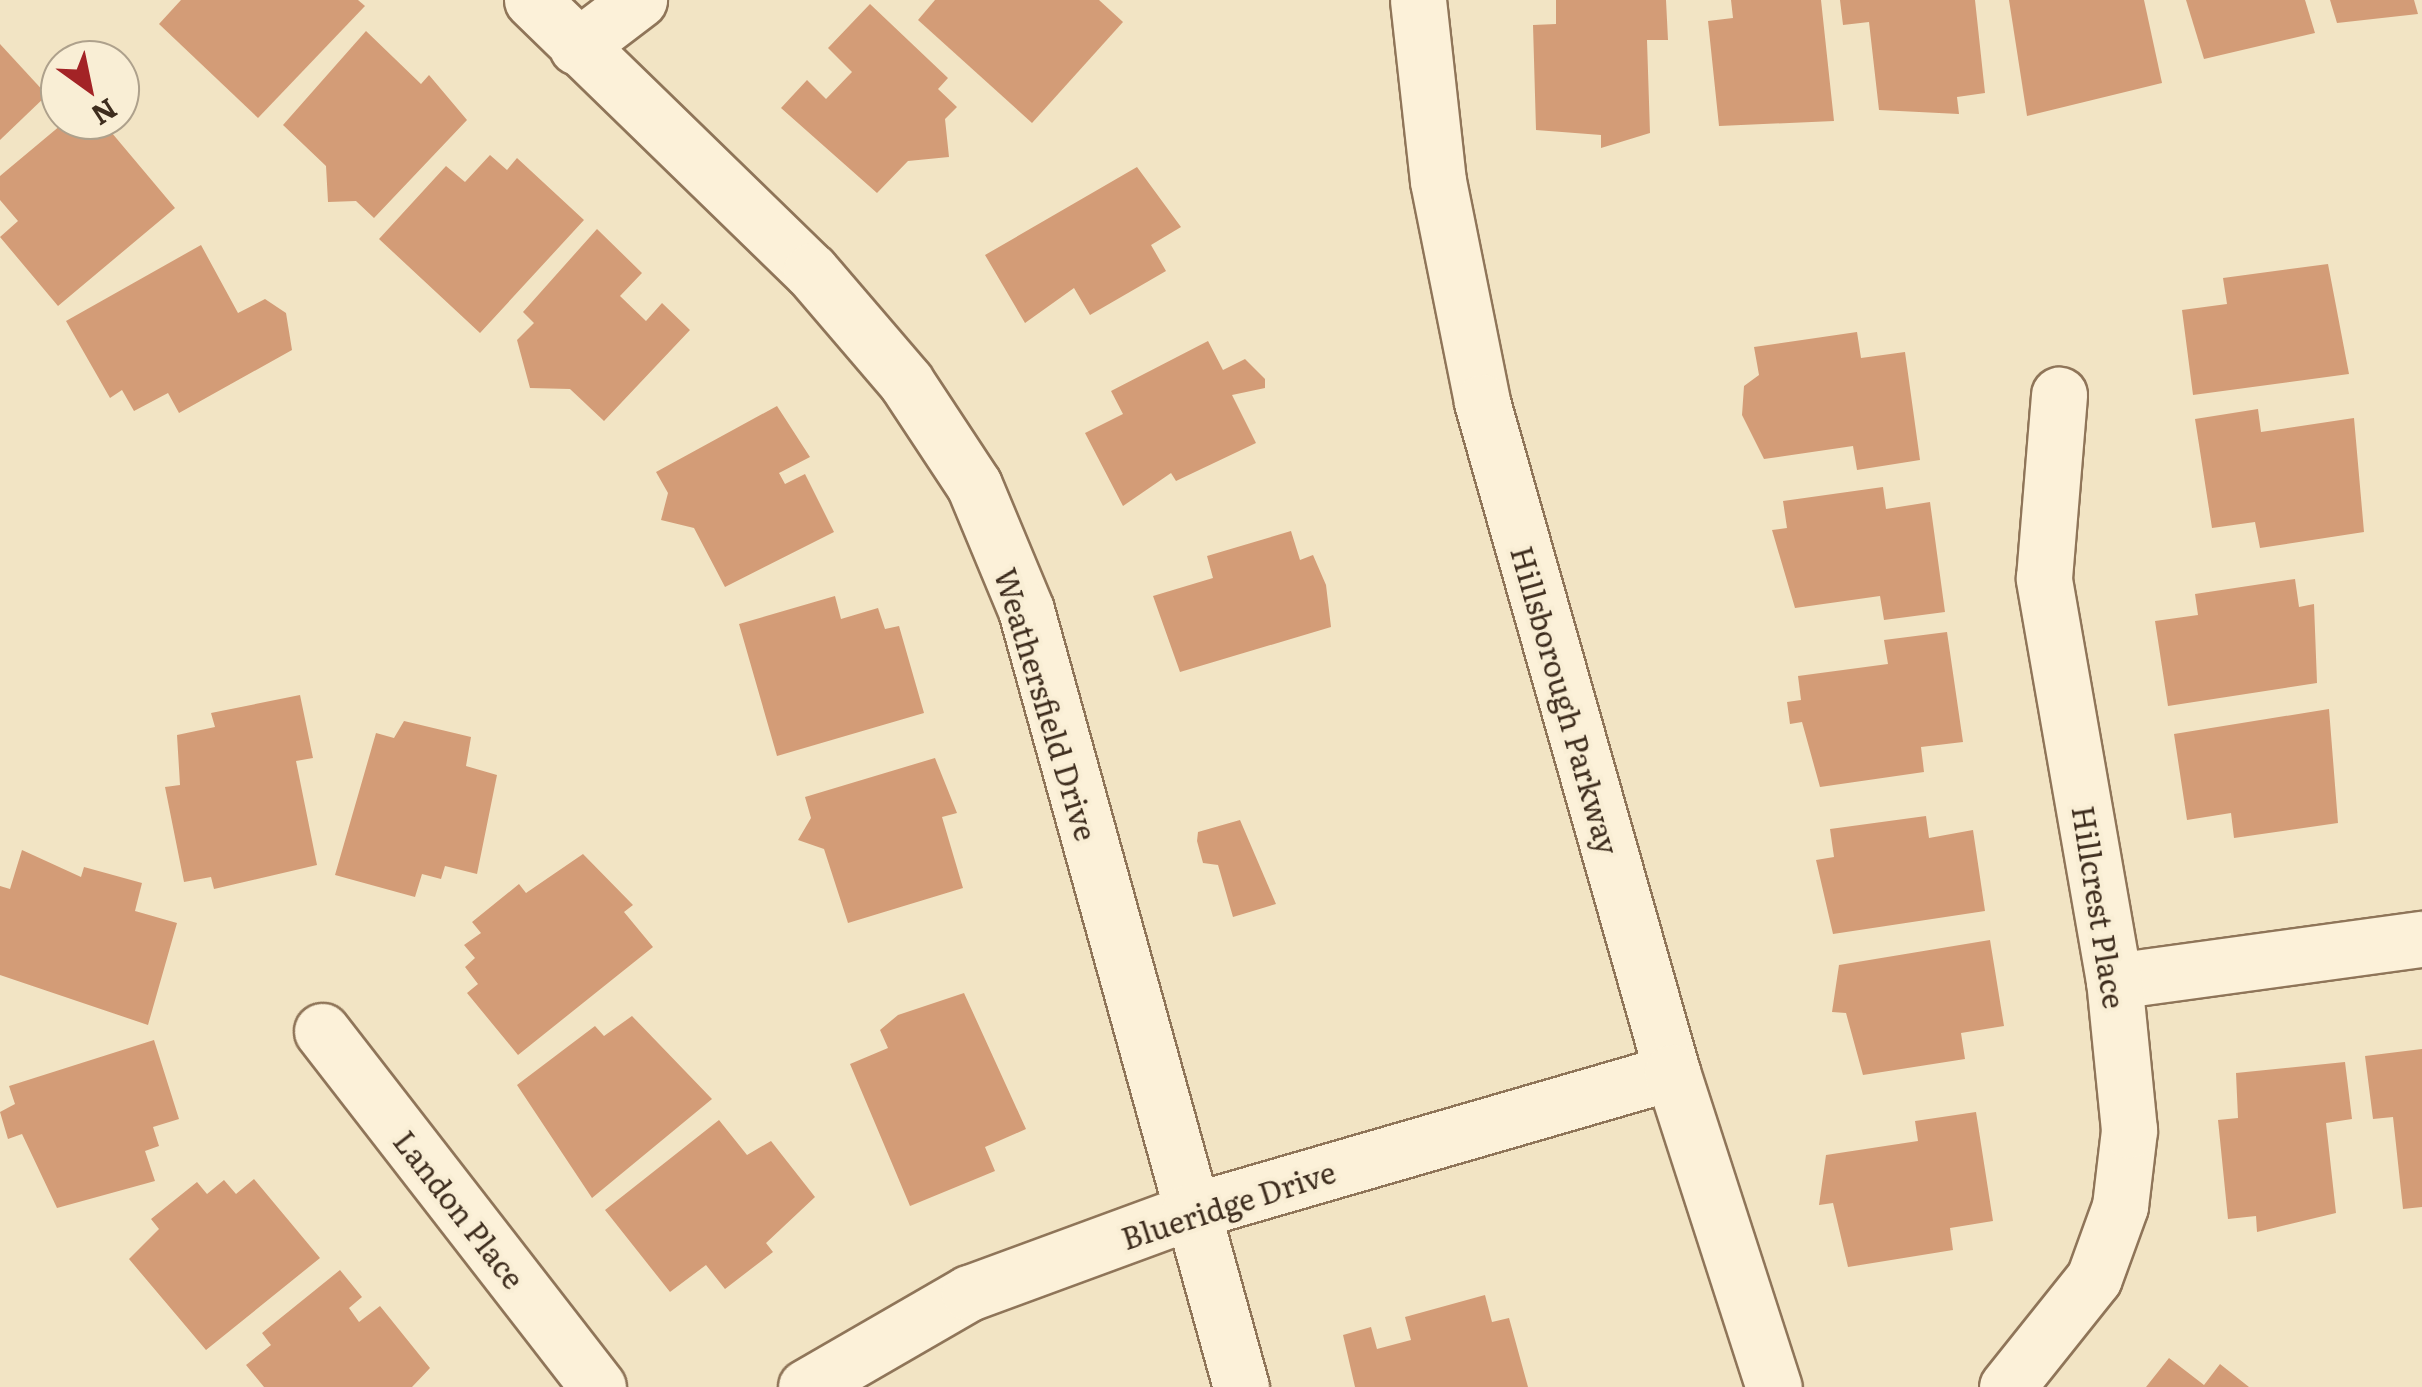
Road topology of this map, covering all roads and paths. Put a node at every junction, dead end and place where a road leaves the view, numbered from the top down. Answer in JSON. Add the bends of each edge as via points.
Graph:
{"nodes":[{"id":1,"x":532,"y":0,"type":"edge"},
{"id":2,"x":640,"y":0,"type":"edge"},
{"id":3,"x":1418,"y":0,"type":"edge"},
{"id":4,"x":577,"y":47,"type":"junction"},
{"id":5,"x":2058,"y":395,"type":"dead end"},
{"id":6,"x":2422,"y":939,"type":"edge"},
{"id":7,"x":2114,"y":982,"type":"junction"},
{"id":8,"x":322,"y":1031,"type":"dead end"},
{"id":9,"x":1672,"y":1072,"type":"junction"},
{"id":10,"x":1189,"y":1212,"type":"junction"},
{"id":11,"x":598,"y":1387,"type":"edge"},
{"id":12,"x":806,"y":1387,"type":"edge"},
{"id":13,"x":1241,"y":1387,"type":"edge"},
{"id":14,"x":1774,"y":1387,"type":"edge"},
{"id":15,"x":2007,"y":1387,"type":"edge"}],
"edges":[{"from":1,"to":4,"type":"street","name":"Weathersfield Drive"},
{"from":2,"to":4,"type":"street"},
{"from":3,"to":9,"type":"street","name":"Hillsborough Parkway","via":[[1438,181],[1482,402]]},
{"from":4,"to":10,"type":"street","name":"Weathersfield Drive","via":[[810,271],[906,382],[974,485],[1026,610]]},
{"from":5,"to":7,"type":"street","name":"Hillcrest Place","via":[[2044,578]]},
{"from":6,"to":7,"type":"street"},
{"from":7,"to":15,"type":"street","name":"Hillcrest Place","via":[[2129,1130],[2120,1206],[2094,1278]]},
{"from":8,"to":11,"type":"street","name":"Landon Place"},
{"from":9,"to":10,"type":"street","name":"Blueridge Drive"},
{"from":9,"to":14,"type":"street","name":"Hillsborough Parkway"},
{"from":10,"to":12,"type":"street","name":"Blueridge Drive","via":[[969,1293]]},
{"from":10,"to":13,"type":"street","name":"Weathersfield Drive"}]}
